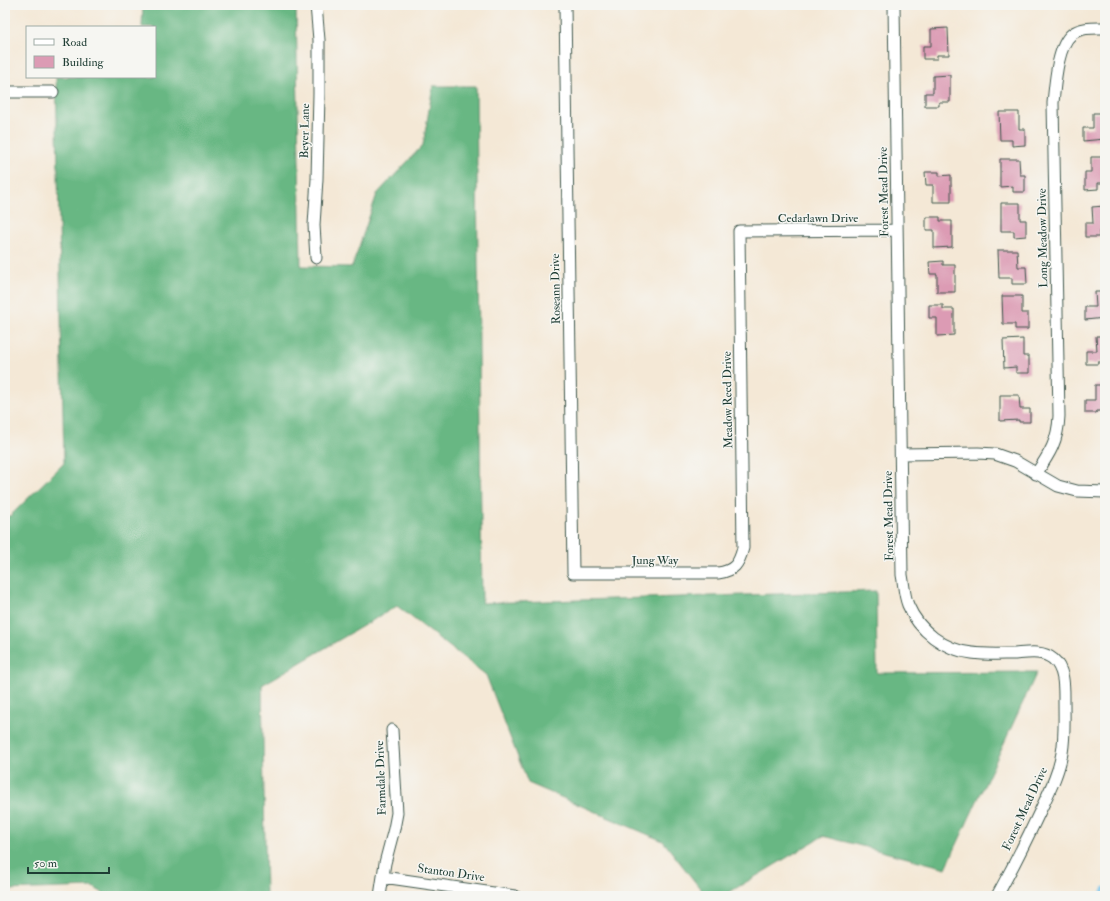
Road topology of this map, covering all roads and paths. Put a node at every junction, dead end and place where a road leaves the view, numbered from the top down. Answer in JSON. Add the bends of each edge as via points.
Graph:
{"nodes":[{"id":1,"x":316,"y":5,"type":"edge"},
{"id":2,"x":565,"y":5,"type":"edge"},
{"id":3,"x":894,"y":5,"type":"edge"},
{"id":4,"x":1105,"y":28,"type":"edge"},
{"id":5,"x":5,"y":92,"type":"edge"},
{"id":6,"x":53,"y":92,"type":"dead end"},
{"id":7,"x":897,"y":230,"type":"junction"},
{"id":8,"x":739,"y":231,"type":"joint"},
{"id":9,"x":316,"y":258,"type":"dead end"},
{"id":10,"x":901,"y":454,"type":"junction"},
{"id":11,"x":1036,"y":474,"type":"junction"},
{"id":12,"x":1105,"y":492,"type":"edge"},
{"id":13,"x":735,"y":567,"type":"joint"},
{"id":14,"x":574,"y":573,"type":"joint"},
{"id":15,"x":392,"y":730,"type":"dead end"},
{"id":16,"x":383,"y":877,"type":"junction"},
{"id":17,"x":380,"y":896,"type":"edge"},
{"id":18,"x":515,"y":896,"type":"edge"},
{"id":19,"x":997,"y":896,"type":"edge"}],
"edges":[{"from":1,"to":9,"type":"street","name":"Beyer Lane","via":[[319,40],[314,224]]},
{"from":2,"to":14,"type":"street","name":"Roseann Drive"},
{"from":3,"to":7,"type":"street","name":"Forest Mead Drive"},
{"from":4,"to":11,"type":"street","name":"Long Meadow Drive","via":[[1080,30],[1066,39],[1054,88],[1059,416],[1053,445]]},
{"from":5,"to":6,"type":"street"},
{"from":7,"to":8,"type":"street","name":"Cedarlawn Drive"},
{"from":7,"to":10,"type":"street","name":"Forest Mead Drive"},
{"from":8,"to":13,"type":"street","name":"Meadow Reed Drive","via":[[743,548],[741,559]]},
{"from":10,"to":11,"type":"street","via":[[996,454],[1009,458]]},
{"from":10,"to":19,"type":"street","name":"Forest Mead Drive","via":[[902,575],[908,604],[920,624],[938,641],[960,651],[1046,655],[1053,659],[1062,675],[1064,738],[1058,770],[1033,827]]},
{"from":11,"to":12,"type":"street","via":[[1068,489]]},
{"from":13,"to":14,"type":"street","name":"Jung Way","via":[[718,573]]},
{"from":15,"to":16,"type":"street","name":"Farmdale Drive","via":[[397,813]]},
{"from":16,"to":17,"type":"street","name":"Farmdale Drive"},
{"from":16,"to":18,"type":"street","name":"Stanton Drive"}]}
